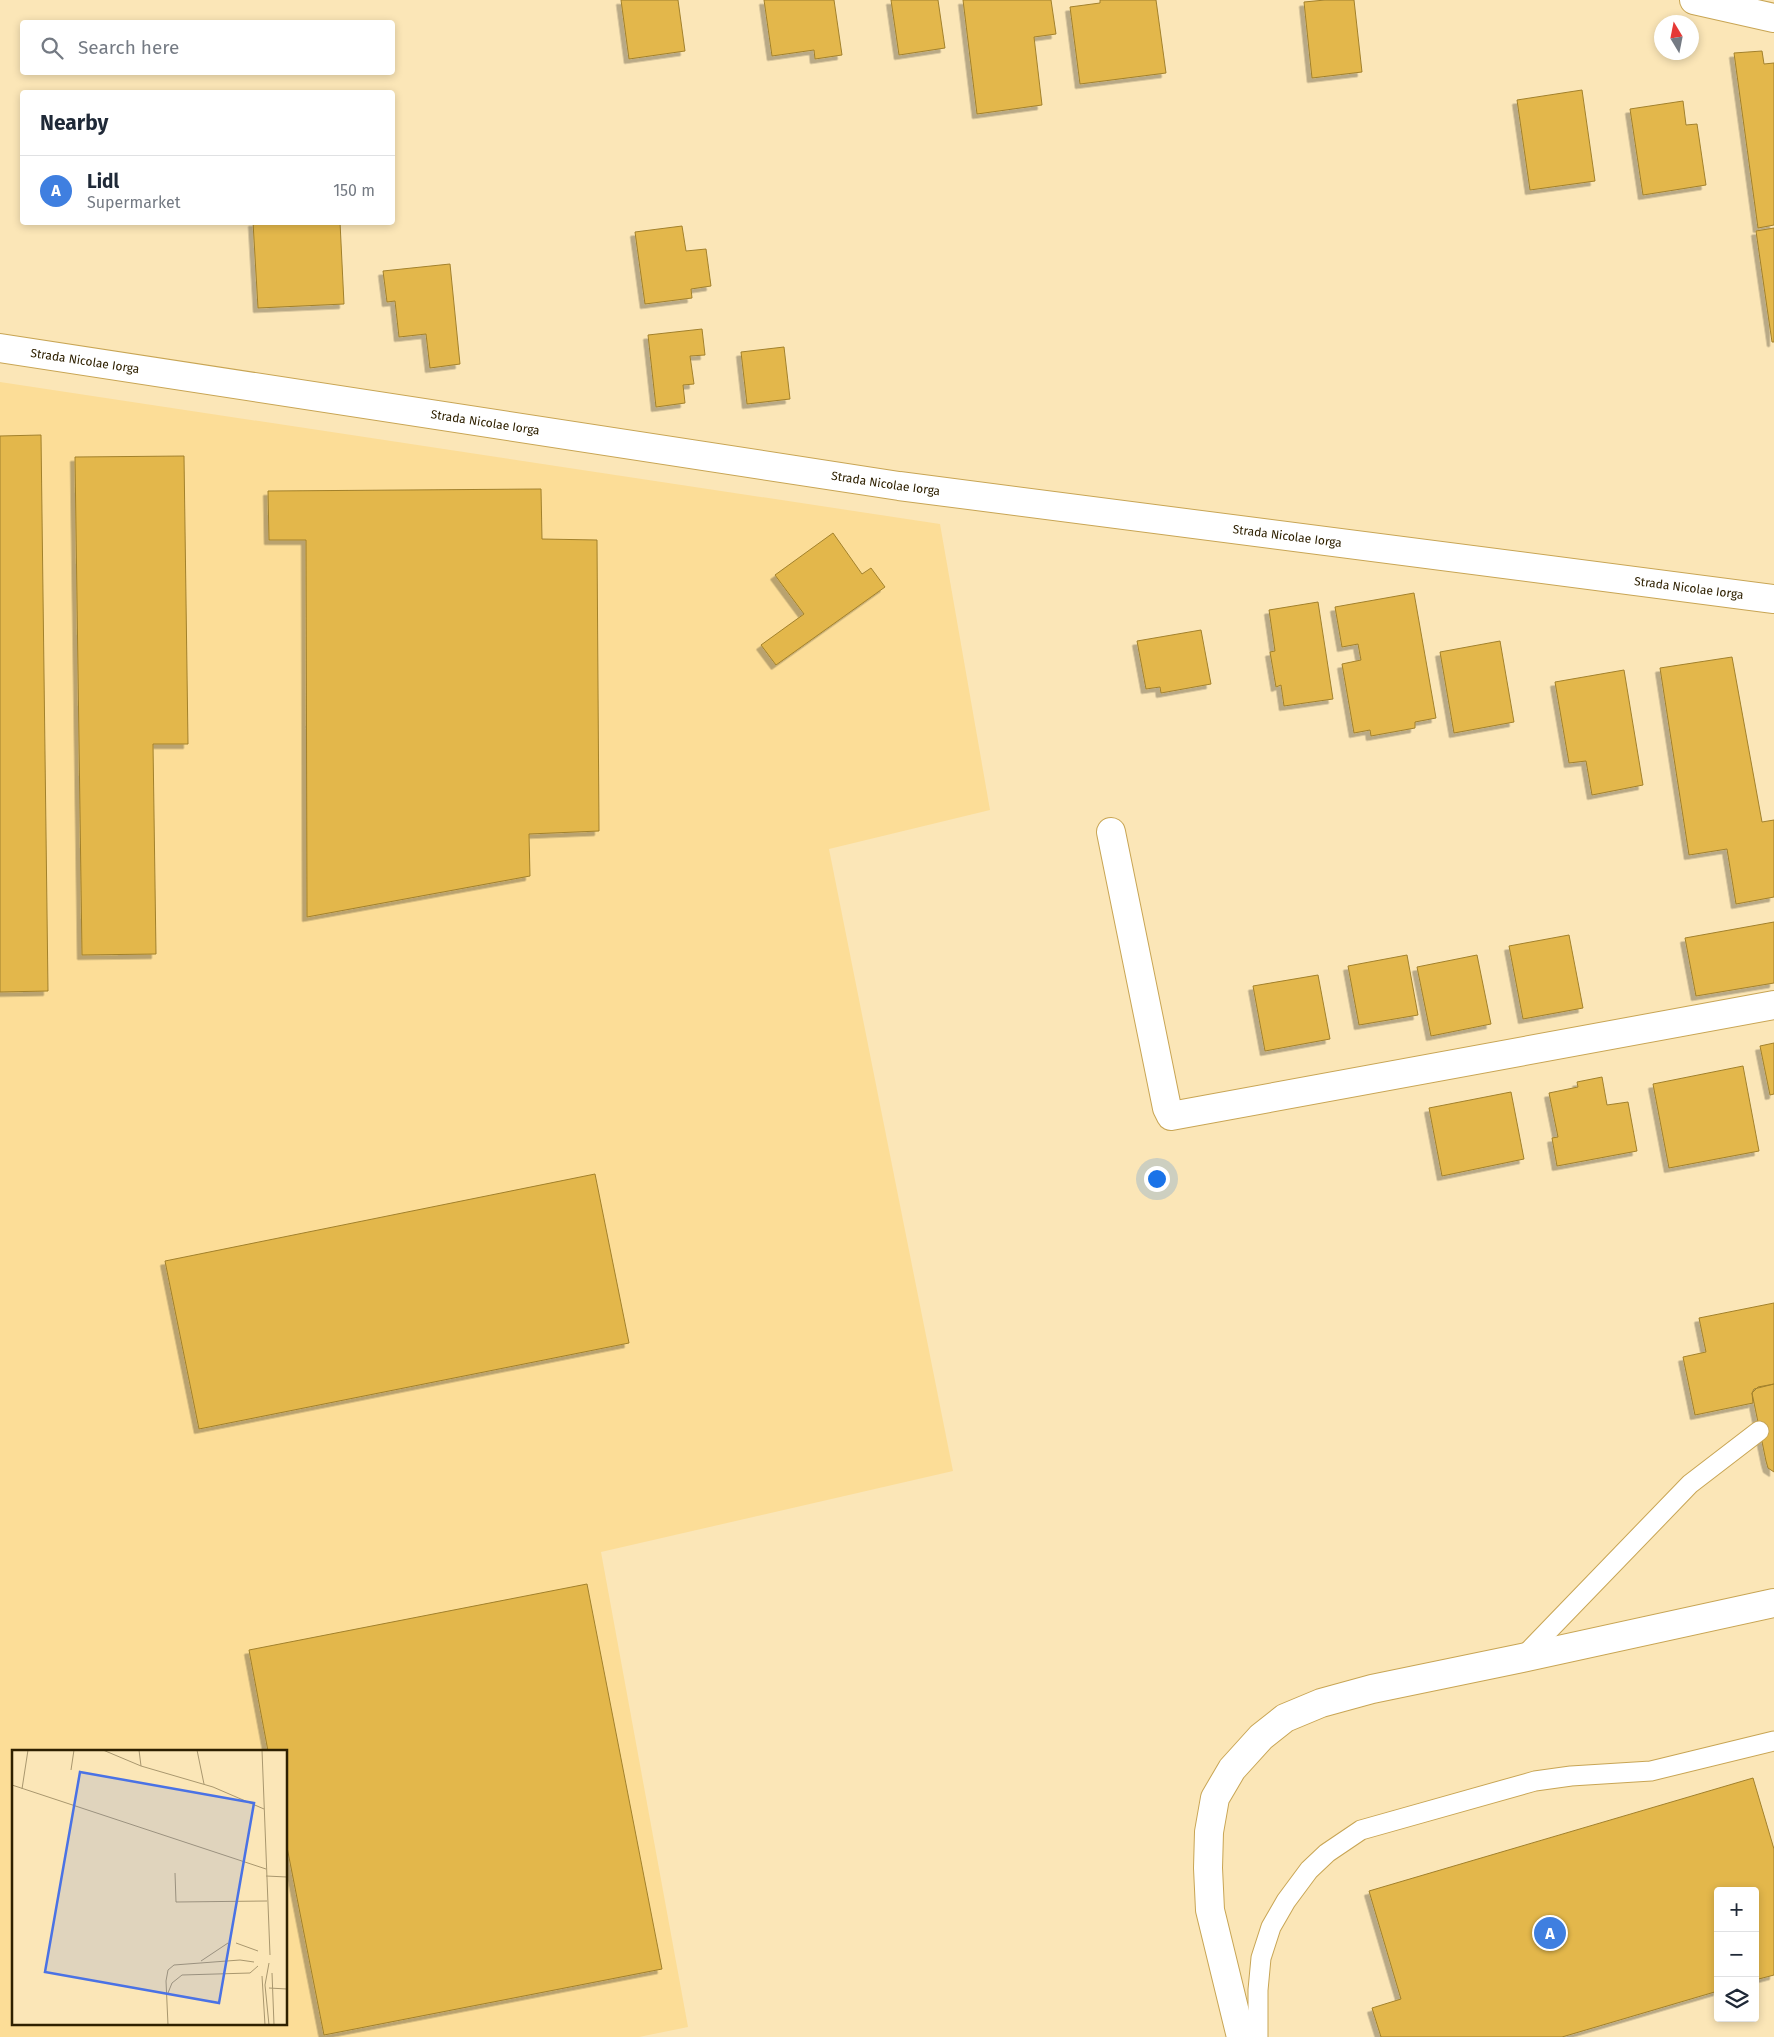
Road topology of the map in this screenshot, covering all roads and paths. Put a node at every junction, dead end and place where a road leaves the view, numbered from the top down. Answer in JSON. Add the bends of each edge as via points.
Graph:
{"nodes":[{"id":1,"x":1694,"y":0,"type":"edge"},
{"id":2,"x":1774,"y":18,"type":"edge"},
{"id":3,"x":0,"y":348,"type":"edge"},
{"id":4,"x":1774,"y":599,"type":"edge"},
{"id":5,"x":1111,"y":832,"type":"dead end"},
{"id":6,"x":1774,"y":1005,"type":"edge"},
{"id":7,"x":1759,"y":1431,"type":"dead end"},
{"id":8,"x":1774,"y":1603,"type":"edge"},
{"id":9,"x":1522,"y":1658,"type":"junction"},
{"id":10,"x":1774,"y":1741,"type":"edge"},
{"id":11,"x":1240,"y":2037,"type":"edge"},
{"id":12,"x":1258,"y":2037,"type":"edge"}],
"edges":[{"from":1,"to":2,"type":"street"},
{"from":3,"to":4,"type":"street","name":"Strada Nicolae Iorga","via":[[899,486]]},
{"from":5,"to":6,"type":"street","via":[[1171,1116]]},
{"from":7,"to":9,"type":"lane","via":[[1690,1484]]},
{"from":8,"to":9,"type":"street"},
{"from":9,"to":11,"type":"street","via":[[1372,1689],[1321,1703],[1285,1718],[1232,1769],[1215,1798],[1209,1832],[1208,1868],[1210,1910]]},
{"from":10,"to":12,"type":"lane","via":[[1651,1771],[1535,1781],[1361,1830],[1309,1870],[1271,1927],[1261,1958]]}]}
